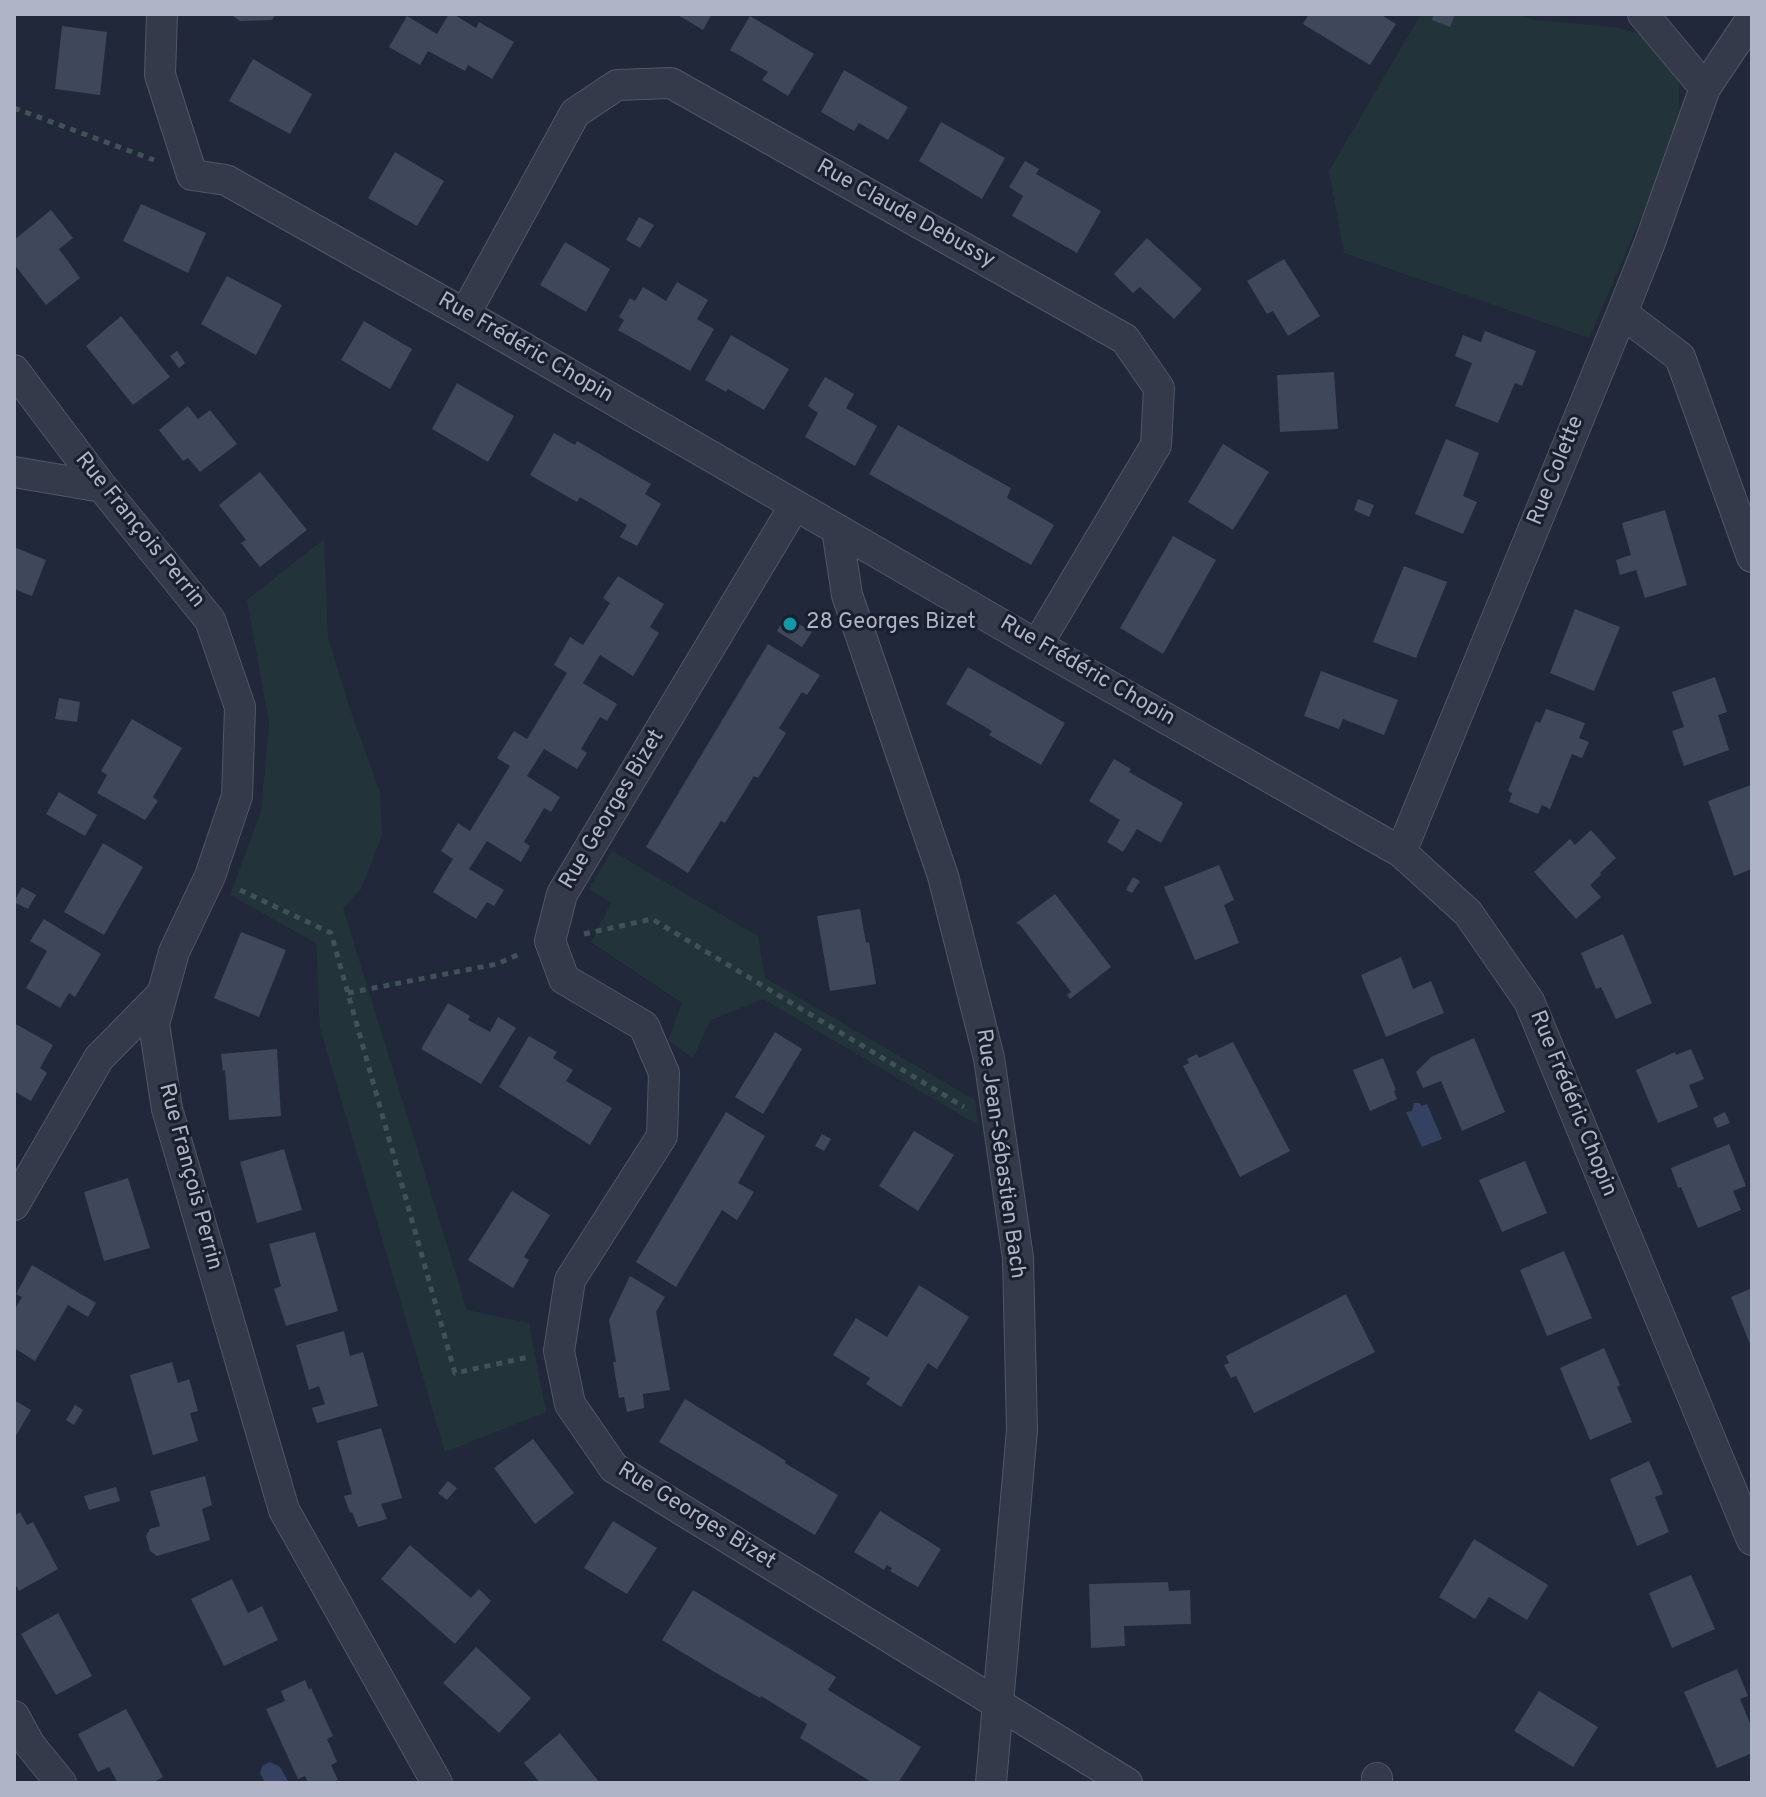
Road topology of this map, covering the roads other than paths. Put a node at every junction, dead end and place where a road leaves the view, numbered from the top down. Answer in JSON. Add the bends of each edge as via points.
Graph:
{"nodes":[{"id":1,"x":162,"y":14,"type":"edge"},
{"id":2,"x":1643,"y":14,"type":"edge"},
{"id":3,"x":1752,"y":18,"type":"edge"},
{"id":4,"x":1705,"y":88,"type":"junction"},
{"id":5,"x":1622,"y":313,"type":"junction"},
{"id":6,"x":465,"y":314,"type":"junction"},
{"id":7,"x":14,"y":370,"type":"edge"},
{"id":8,"x":14,"y":472,"type":"edge"},
{"id":9,"x":102,"y":487,"type":"junction"},
{"id":10,"x":795,"y":505,"type":"junction"},
{"id":11,"x":837,"y":529,"type":"junction"},
{"id":12,"x":1752,"y":557,"type":"edge"},
{"id":13,"x":1037,"y":645,"type":"junction"},
{"id":14,"x":1401,"y":852,"type":"junction"},
{"id":15,"x":162,"y":993,"type":"junction"},
{"id":16,"x":14,"y":1205,"type":"edge"},
{"id":17,"x":1752,"y":1540,"type":"edge"},
{"id":18,"x":998,"y":1704,"type":"junction"},
{"id":19,"x":14,"y":1716,"type":"edge"},
{"id":20,"x":61,"y":1783,"type":"edge"},
{"id":21,"x":437,"y":1783,"type":"edge"},
{"id":22,"x":991,"y":1783,"type":"edge"},
{"id":23,"x":1127,"y":1783,"type":"edge"}],
"edges":[{"from":1,"to":6,"type":"street","name":"Rue Frédéric Chopin","via":[[160,75],[192,175],[226,180]]},
{"from":2,"to":4,"type":"street"},
{"from":3,"to":4,"type":"street","name":"Rue Colette"},
{"from":4,"to":5,"type":"street","name":"Rue Colette"},
{"from":5,"to":12,"type":"street","via":[[1680,357]]},
{"from":5,"to":14,"type":"street","name":"Rue Colette"},
{"from":6,"to":10,"type":"street","name":"Rue Frédéric Chopin"},
{"from":6,"to":13,"type":"street","name":"Rue Claude Debussy","via":[[575,113],[617,85],[671,83],[1125,339],[1159,388],[1156,445]]},
{"from":7,"to":9,"type":"street","name":"Rue François Perrin"},
{"from":8,"to":9,"type":"street"},
{"from":9,"to":15,"type":"street","name":"Rue François Perrin","via":[[210,620],[240,707],[237,796]]},
{"from":10,"to":11,"type":"street","name":"Rue Frédéric Chopin"},
{"from":10,"to":18,"type":"street","name":"Rue Georges Bizet","via":[[562,894],[550,941],[564,979],[644,1026],[664,1073],[662,1136],[570,1280],[559,1351],[570,1404],[614,1468]]},
{"from":11,"to":13,"type":"street","name":"Rue Frédéric Chopin"},
{"from":11,"to":18,"type":"street","name":"Rue Jean-Sébastien Bach","via":[[847,595],[943,876],[989,1058],[1018,1258],[1022,1430]]},
{"from":13,"to":14,"type":"street","name":"Rue Frédéric Chopin"},
{"from":14,"to":17,"type":"street","name":"Rue Frédéric Chopin","via":[[1468,913],[1529,1001]]},
{"from":15,"to":16,"type":"street","via":[[99,1058]]},
{"from":15,"to":21,"type":"street","name":"Rue François Perrin","via":[[154,1024],[167,1109],[284,1510]]},
{"from":18,"to":22,"type":"street","name":"Rue Jean-Sébastien Bach"},
{"from":18,"to":23,"type":"street","name":"Rue Georges Bizet"},
{"from":19,"to":20,"type":"street"}]}
